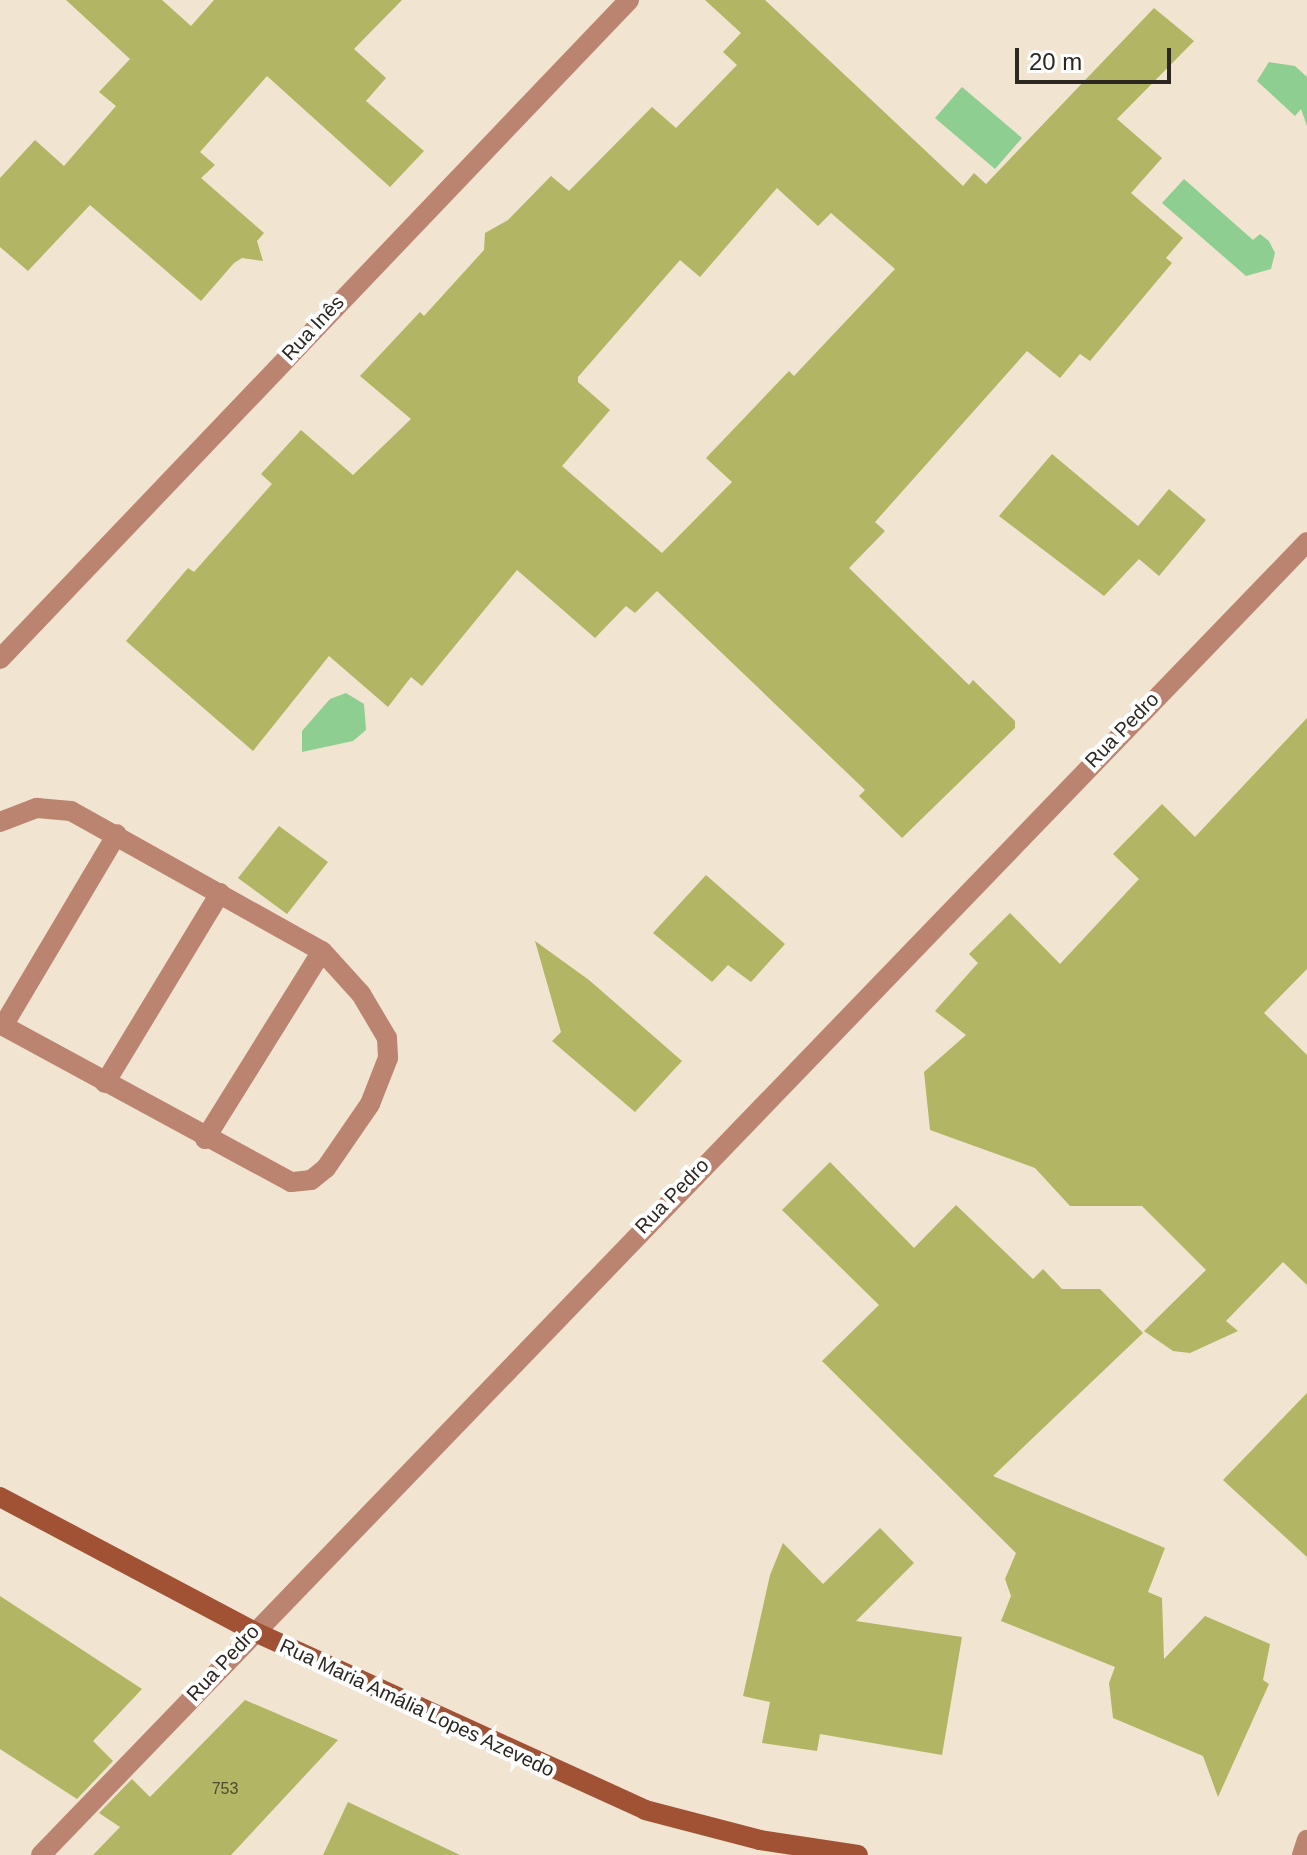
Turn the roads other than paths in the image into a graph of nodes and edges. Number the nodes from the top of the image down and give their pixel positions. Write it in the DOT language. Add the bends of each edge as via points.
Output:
graph roads {
  1 [pos="629,0"];
  2 [pos="1307,542"];
  3 [pos="0,659"];
  4 [pos="0,822"];
  5 [pos="117,834"];
  6 [pos="220,893"];
  7 [pos="322,951"];
  8 [pos="2,1025"];
  9 [pos="105,1083"];
  10 [pos="205,1139"];
  11 [pos="0,1497"];
  12 [pos="253,1631"];
  13 [pos="1307,1840"];
  14 [pos="41,1855"];
  15 [pos="858,1855"];
  16 [pos="1302,1855"];
  1 -- 3 [label="street, Rua Inês"];
  2 -- 12 [label="street, Rua Pedro"];
  4 -- 5 [label="street" via="37,808 71,811"];
  5 -- 6 [label="street"];
  5 -- 8 [label="street"];
  6 -- 7 [label="street"];
  6 -- 9 [label="street"];
  7 -- 10 [label="street"];
  7 -- 10 [label="street" via="361,994 387,1038 388,1058 370,1104 326,1168 311,1180 291,1182 270,1174"];
  8 -- 9 [label="street"];
  9 -- 10 [label="street"];
  11 -- 12 [label="main road, Rua Maria Amália Lopes Azevedo"];
  12 -- 14 [label="street, Rua Pedro"];
  12 -- 15 [label="main road, Rua Maria Amália Lopes Azevedo" via="645,1810 760,1840"];
  13 -- 16 [label="street"];
}
